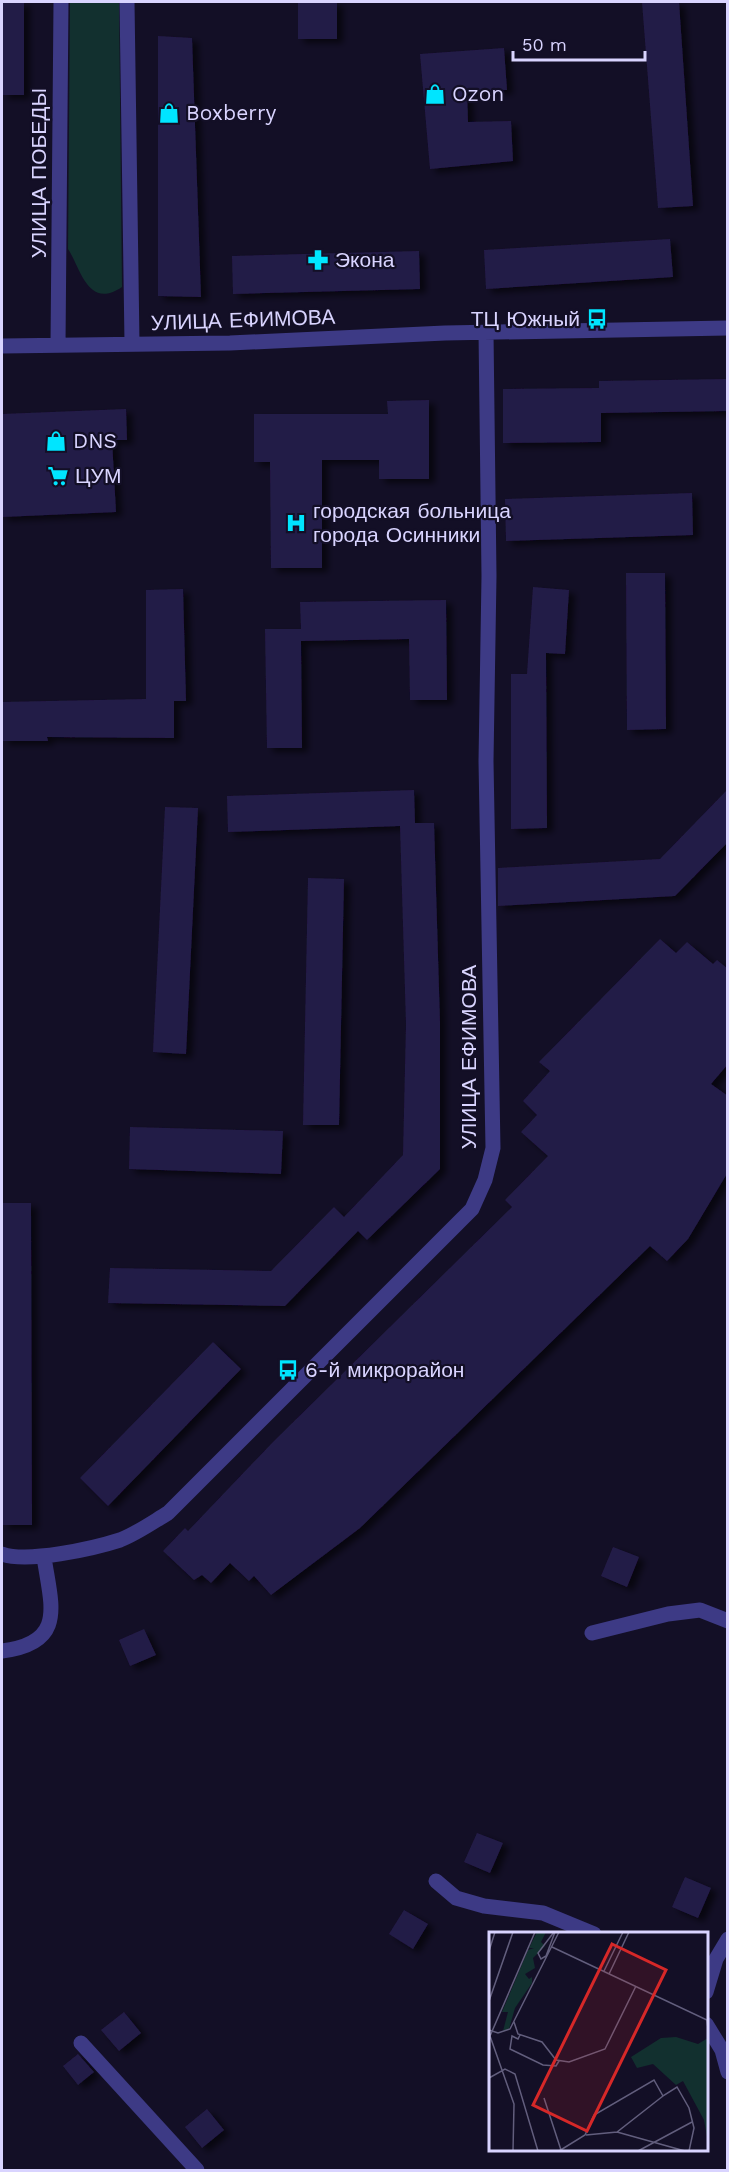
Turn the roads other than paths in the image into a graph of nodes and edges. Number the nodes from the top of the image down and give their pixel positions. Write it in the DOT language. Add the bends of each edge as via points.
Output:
graph roads {
  1 [pos="61,2"];
  2 [pos="127,2"];
  3 [pos="728,328"];
  4 [pos="486,332"];
  5 [pos="132,343"];
  6 [pos="58,345"];
  7 [pos="2,346"];
  8 [pos="2,1554"];
  9 [pos="44,1557"];
  10 [pos="728,1621"];
  11 [pos="592,1633"];
  12 [pos="2,1652"];
  13 [pos="436,1881"];
  14 [pos="589,1932"];
  15 [pos="728,1939"];
  16 [pos="708,1985"];
  17 [pos="708,2027"];
  18 [pos="81,2043"];
  19 [pos="728,2072"];
  20 [pos="197,2170"];
  1 -- 6 [label="street, УЛИЦА ПОБЕДЫ"];
  2 -- 5 [label="street"];
  3 -- 4 [label="street, УЛИЦА ЕФИМОВА"];
  4 -- 5 [label="street, УЛИЦА ЕФИМОВА" via="230,343"];
  4 -- 9 [label="street, УЛИЦА ЕФИМОВА" via="486,761 493,1148 485,1180 472,1209 168,1513 121,1540"];
  5 -- 6 [label="street, УЛИЦА ЕФИМОВА"];
  6 -- 7 [label="street, УЛИЦА ЕФИМОВА"];
  8 -- 9 [label="street, УЛИЦА ЕФИМОВА" via="13,1558"];
  9 -- 12 [label="street" via="53,1613 45,1633 19,1649"];
  10 -- 11 [label="street" via="700,1610"];
  13 -- 14 [label="street" via="456,1898 484,1906 543,1913"];
  15 -- 16 [label="street" via="716,1959"];
  17 -- 19 [label="street" via="722,2050"];
  18 -- 20 [label="street"];
}
